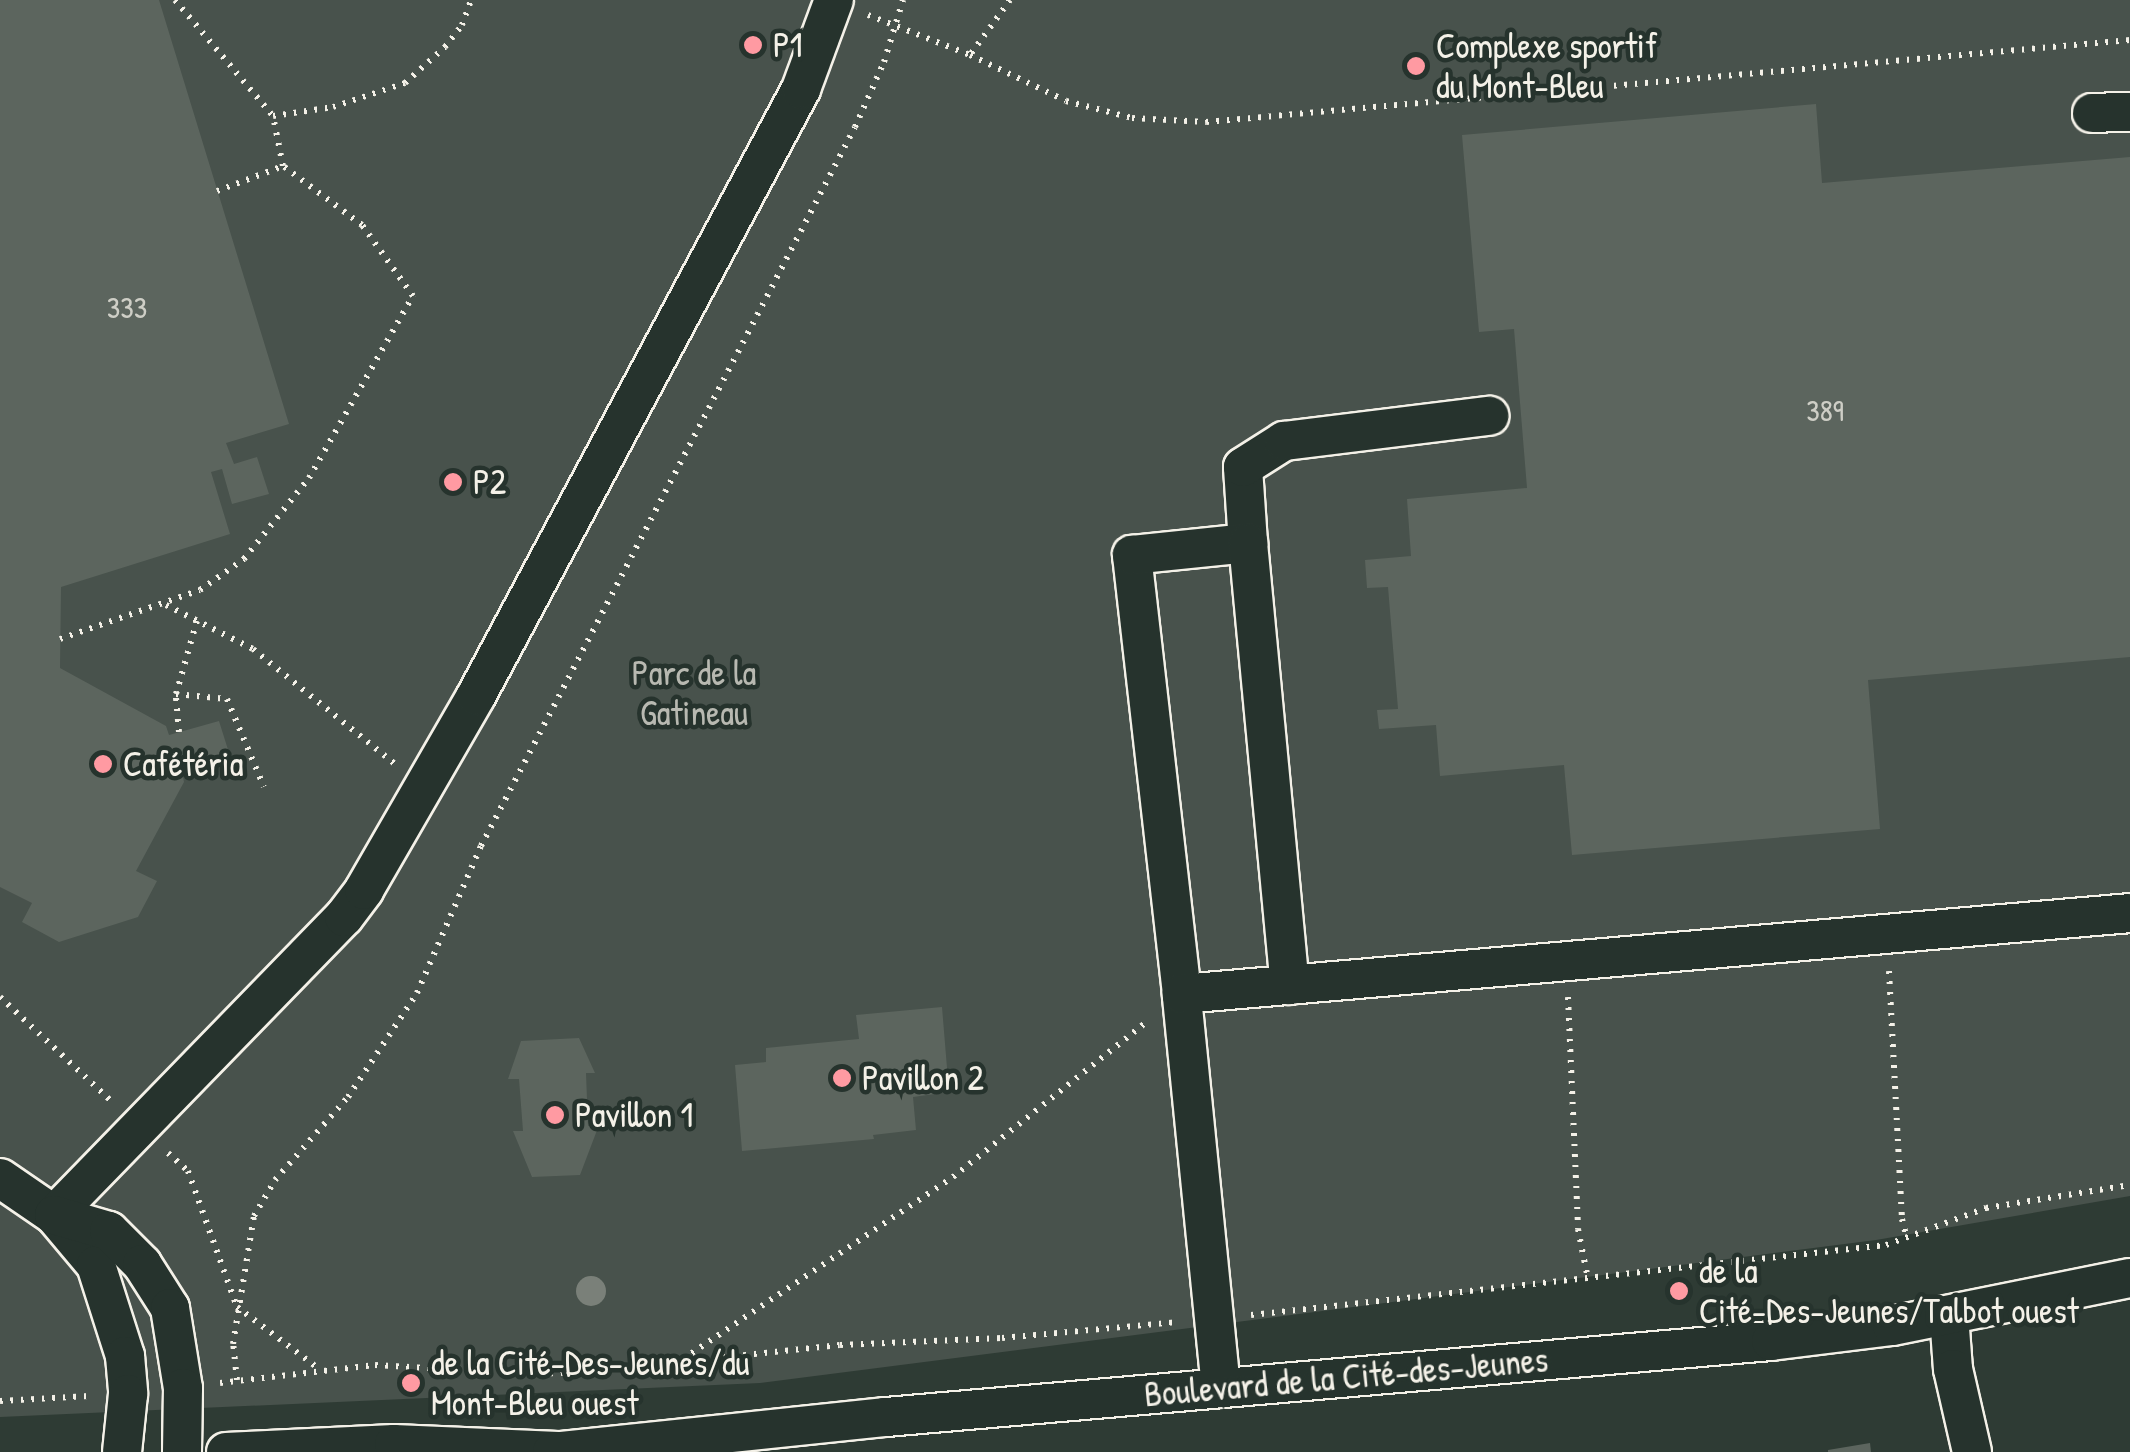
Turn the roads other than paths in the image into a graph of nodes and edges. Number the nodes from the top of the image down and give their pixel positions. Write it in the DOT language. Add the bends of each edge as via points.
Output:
graph roads {
  1 [pos="834,0"];
  2 [pos="2130,112"];
  3 [pos="2092,114"];
  4 [pos="1489,416"];
  5 [pos="1248,543"];
  6 [pos="2130,913"];
  7 [pos="1290,985"];
  8 [pos="1182,994"];
  9 [pos="0,1178"];
  10 [pos="54,1215"];
  11 [pos="2130,1278"];
  12 [pos="1949,1316"];
  13 [pos="1221,1388"];
  14 [pos="555,1451"];
  15 [pos="122,1452"];
  16 [pos="182,1452"];
  17 [pos="226,1452"];
  18 [pos="1972,1452"];
  1 -- 10 [label="street" via="801,89 426,782 344,917"];
  2 -- 3 [label="street"];
  4 -- 5 [label="street" via="1284,441 1242,468"];
  5 -- 7 [label="street"];
  5 -- 8 [label="street" via="1132,554"];
  6 -- 7 [label="street"];
  7 -- 8 [label="street"];
  8 -- 13 [label="street"];
  9 -- 10 [label="street"];
  10 -- 15 [label="street" via="96,1265 125,1356"];
  10 -- 16 [label="street" via="109,1231 142,1264 170,1308 183,1388"];
  11 -- 12 [label="street, Boulevard de la Cité-des-Jeunes"];
  12 -- 13 [label="street, Boulevard de la Cité-des-Jeunes" via="1771,1341"];
  12 -- 18 [label="street"];
  13 -- 14 [label="street, Boulevard de la Cité-des-Jeunes"];
  14 -- 17 [label="street, Boulevard de la Cité-des-Jeunes" via="394,1444"];
}
